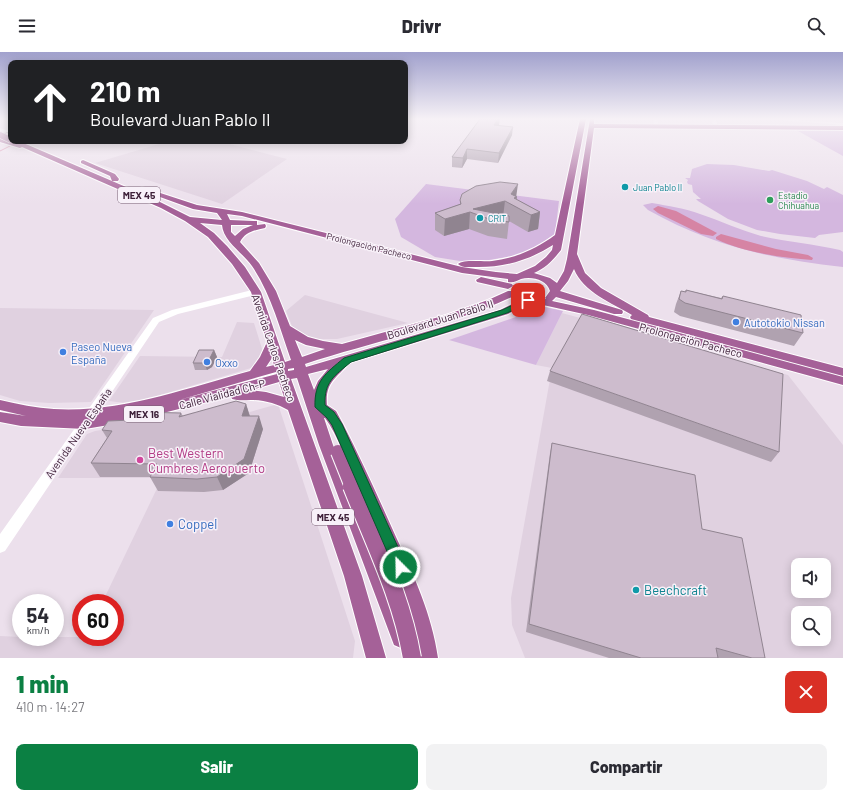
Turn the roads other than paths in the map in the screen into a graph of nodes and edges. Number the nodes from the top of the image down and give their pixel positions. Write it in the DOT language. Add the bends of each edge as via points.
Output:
graph roads {
  1 [pos="21,147"];
  2 [pos="29,147"];
  3 [pos="38,147"];
  4 [pos="44,147"];
  5 [pos="578,147"];
  6 [pos="588,147"];
  7 [pos="587,152"];
  8 [pos="576,156"];
  9 [pos="586,165"];
  10 [pos="116,179"];
  11 [pos="104,180"];
  12 [pos="124,189"];
  13 [pos="223,216"];
  14 [pos="186,218"];
  15 [pos="273,225"];
  16 [pos="563,225"];
  17 [pos="576,226"];
  18 [pos="560,235"];
  19 [pos="236,242"];
  20 [pos="573,255"];
  21 [pos="420,259"];
  22 [pos="520,276"];
  23 [pos="510,290"];
  24 [pos="256,292"];
  25 [pos="555,292"];
  26 [pos="533,301"];
  27 [pos="652,320"];
  28 [pos="285,328"];
  29 [pos="272,343"];
  30 [pos="344,354"];
  31 [pos="299,367"];
  32 [pos="283,372"];
  33 [pos="843,372"];
  34 [pos="254,374"];
  35 [pos="843,381"];
  36 [pos="182,404"];
  37 [pos="0,405"];
  38 [pos="294,406"];
  39 [pos="320,407"];
  40 [pos="93,411"];
  41 [pos="0,417"];
  42 [pos="84,424"];
  43 [pos="0,546"];
  44 [pos="376,658"];
  45 [pos="412,658"];
  46 [pos="428,658"];
  1 -- 12 [label="main road" via="98,181"];
  2 -- 11 [label="main road, Avenida Carlos Pacheco / MEX 45"];
  3 -- 10 [label="main road, MEX 45"];
  4 -- 10 [label="main road" via="113,175"];
  5 -- 8 [label="main road"];
  6 -- 7 [label="main road"];
  7 -- 8 [label="main road"];
  7 -- 9 [label="main road"];
  8 -- 9 [label="main road"];
  8 -- 16 [label="main road"];
  9 -- 17 [label="main road"];
  10 -- 11 [label="main road"];
  10 -- 13 [label="main road, MEX 45"];
  11 -- 12 [label="main road, Avenida Carlos Pacheco / MEX 45"];
  12 -- 14 [label="main road, Avenida Carlos Pacheco / MEX 45"];
  13 -- 14 [label="main road" via="199,221"];
  13 -- 15 [label="main road, Prolongación Pacheco"];
  13 -- 19 [label="main road, Avenida Carlos Pacheco / MEX 45" via="227,232"];
  13 -- 21 [label="main road, Prolongación Pacheco" via="264,219"];
  14 -- 24 [label="main road, Avenida Carlos Pacheco / MEX 45" via="220,244"];
  15 -- 19 [label="main road" via="245,232"];
  15 -- 23 [label="main road, Prolongación Pacheco"];
  16 -- 17 [label="main road"];
  16 -- 18 [label="main road"];
  17 -- 20 [label="main road"];
  18 -- 21 [label="main road" via="536,253 500,263 471,264"];
  18 -- 22 [label="main road" via="554,255 538,268"];
  19 -- 28 [label="main road, Avenida Carlos Pacheco / MEX 45" via="256,265"];
  20 -- 25 [label="main road" via="563,283"];
  20 -- 27 [label="main road" via="581,274 598,290"];
  21 -- 22 [label="main road, Prolongación Pacheco" via="475,272"];
  22 -- 23 [label="main road, Boulevard Juan Pablo II" via="511,281"];
  22 -- 25 [label="main road, Prolongación Pacheco" via="536,276 548,280 555,287"];
  23 -- 26 [label="main road, Prolongación Pacheco"];
  23 -- 30 [label="main road, Boulevard Juan Pablo II" via="491,304"];
  24 -- 29 [label="main road, Avenida Carlos Pacheco / MEX 45"];
  24 -- 40 [label="street, Avenida Nueva España" via="175,312 156,320"];
  25 -- 26 [label="main road, Boulevard Juan Pablo II" via="549,298"];
  25 -- 27 [label="main road, Prolongación Pacheco" via="627,315"];
  26 -- 30 [label="main road, Boulevard Juan Pablo II" via="504,312"];
  26 -- 35 [label="main road, Prolongación Pacheco" via="590,312"];
  27 -- 33 [label="main road, Prolongación Pacheco"];
  28 -- 30 [label="main road" via="298,338"];
  28 -- 31 [label="main road, Avenida Carlos Pacheco / MEX 45"];
  29 -- 32 [label="main road, Avenida Carlos Pacheco / MEX 45"];
  29 -- 34 [label="main road" via="266,358"];
  30 -- 31 [label="main road, Boulevard Juan Pablo II"];
  30 -- 39 [label="main road" via="324,380"];
  31 -- 32 [label="main road, Calle Vialidad Ch-P / MEX 16"];
  31 -- 45 [label="main road, Avenida Carlos Pacheco / MEX 45" via="326,445 400,636"];
  32 -- 34 [label="main road, Calle Vialidad Ch-P / MEX 16"];
  32 -- 36 [label="main road, Calle Vialidad Ch-P / MEX 16"];
  32 -- 38 [label="main road, Avenida Carlos Pacheco / MEX 45"];
  34 -- 40 [label="main road, Calle Vialidad Ch-P / MEX 16" via="167,398"];
  36 -- 38 [label="main road" via="255,394 270,396"];
  36 -- 42 [label="main road, Calle Vialidad Ch-P / MEX 16"];
  37 -- 40 [label="main road, Calle Vialidad Ch-P / MEX 16" via="26,412"];
  38 -- 44 [label="main road, Avenida Carlos Pacheco / MEX 45" via="353,576"];
  39 -- 45 [label="main road, bridge" via="401,610"];
  39 -- 46 [label="main road" via="331,415 336,424 385,530 421,621"];
  40 -- 42 [label="street, Avenida Nueva España"];
  41 -- 42 [label="main road, Calle Vialidad Ch-P / MEX 16" via="21,421"];
  42 -- 43 [label="street, Avenida Nueva España"];
}
